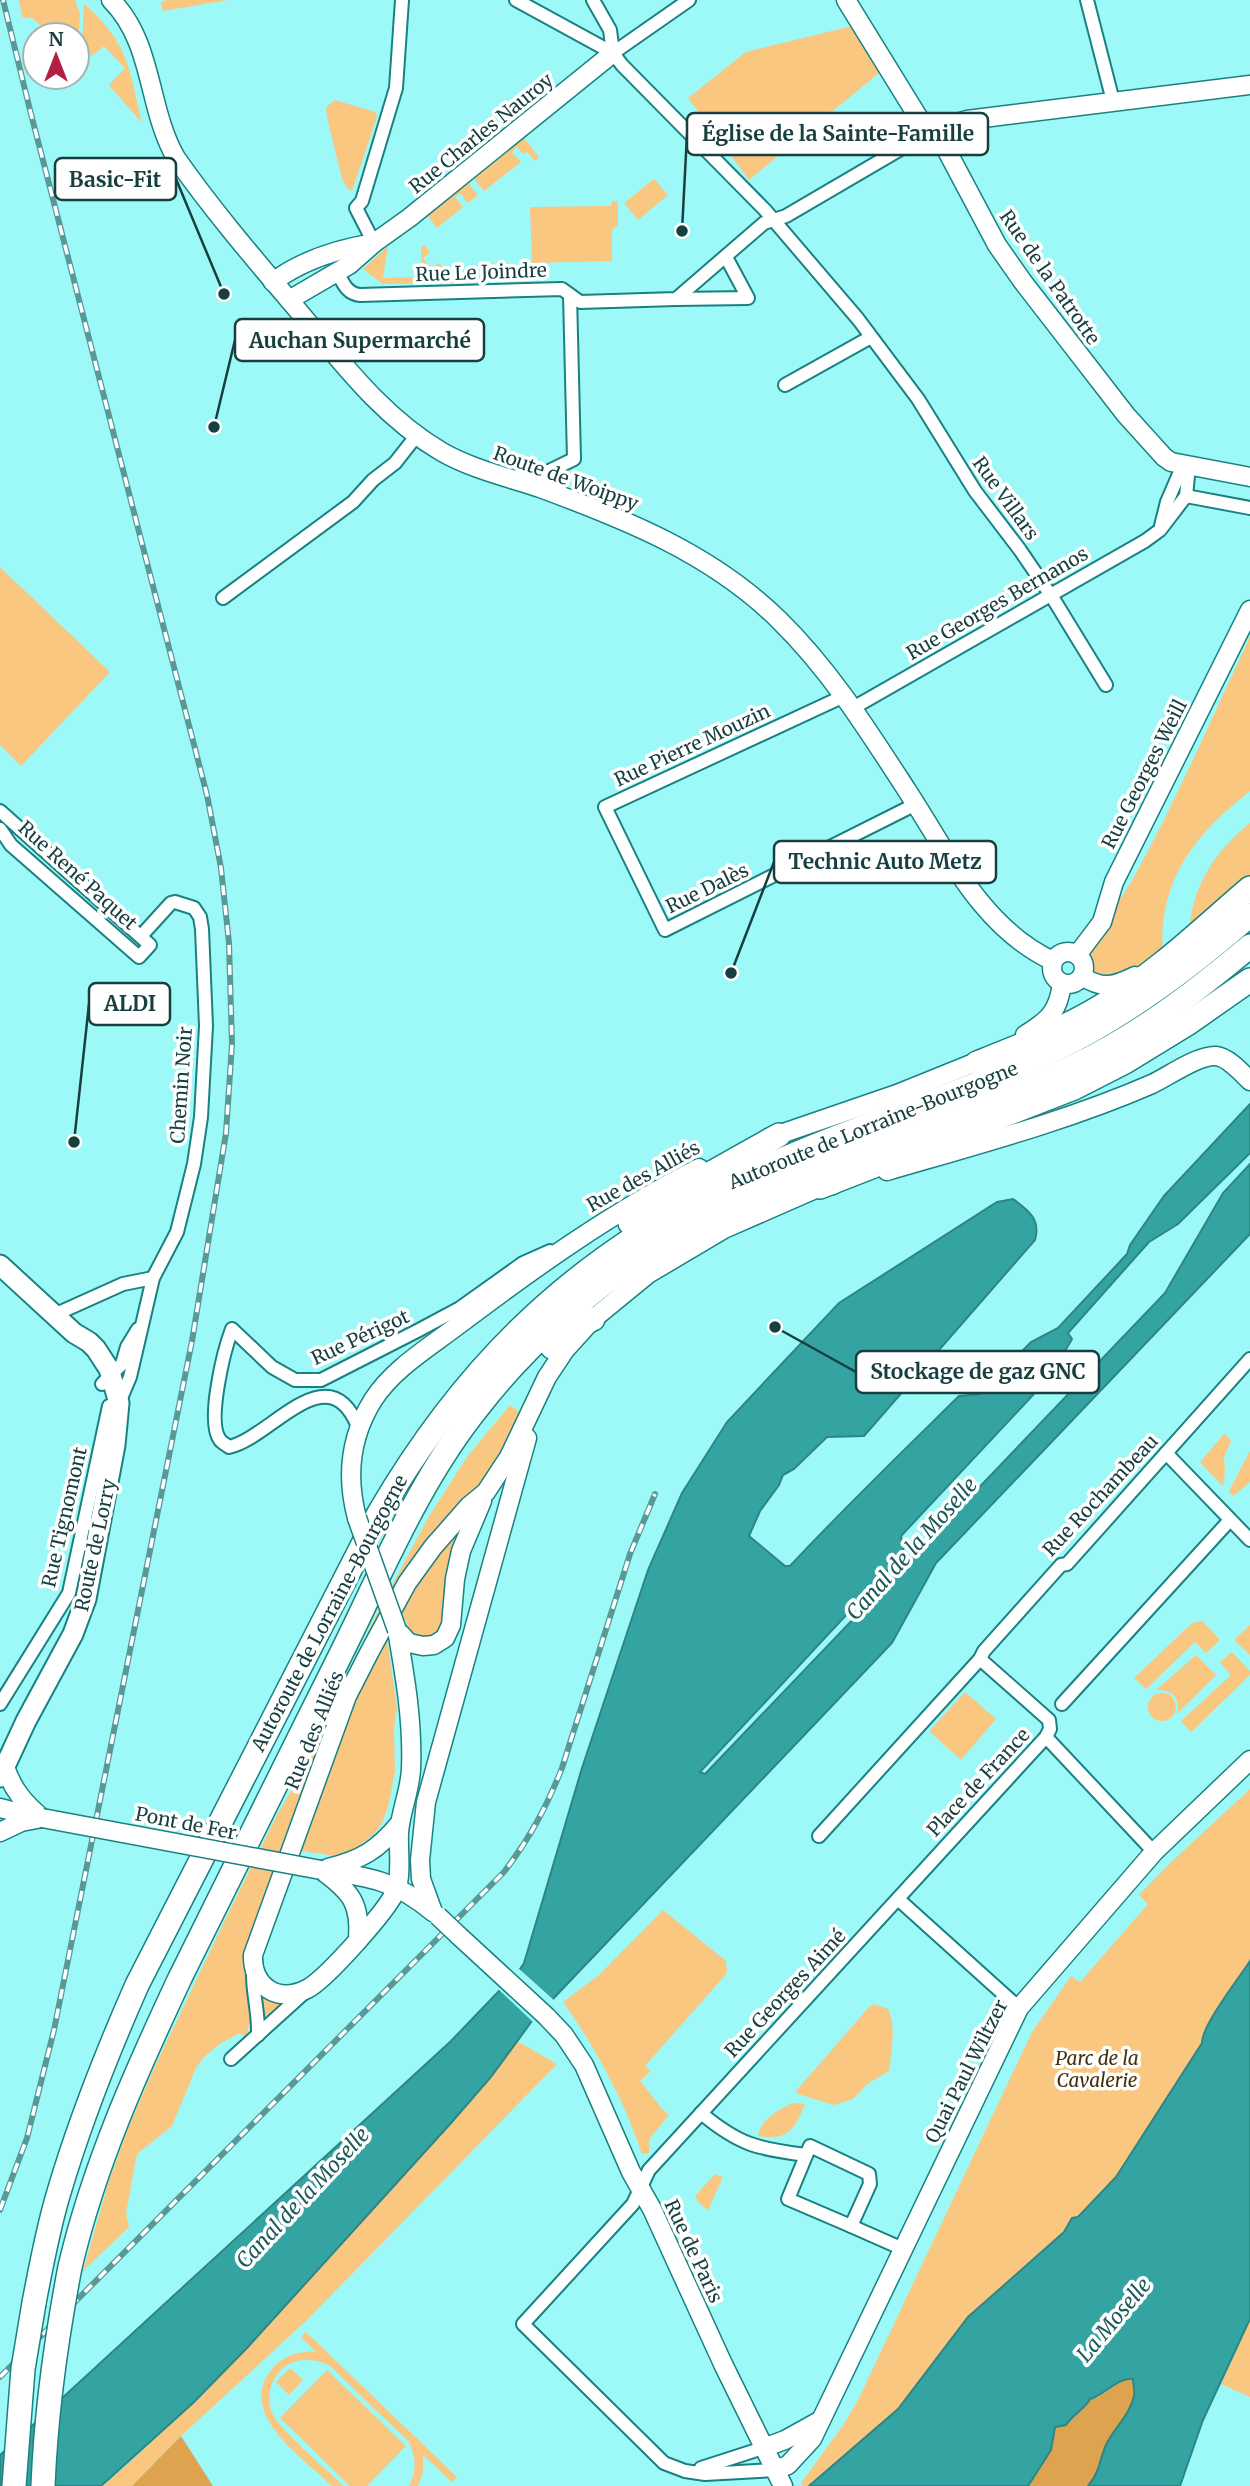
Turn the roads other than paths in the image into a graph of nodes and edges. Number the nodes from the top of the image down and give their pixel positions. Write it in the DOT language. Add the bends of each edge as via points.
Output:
graph roads {
  1 [pos="111,0"];
  2 [pos="402,0"];
  3 [pos="516,0"];
  4 [pos="593,0"];
  5 [pos="690,0"];
  6 [pos="846,0"];
  7 [pos="1087,0"];
  8 [pos="613,53"];
  9 [pos="1248,84"];
  10 [pos="1113,101"];
  11 [pos="933,130"];
  12 [pos="773,220"];
  13 [pos="374,243"];
  14 [pos="327,255"];
  15 [pos="726,257"];
  16 [pos="337,272"];
  17 [pos="273,282"];
  18 [pos="570,295"];
  19 [pos="676,299"];
  20 [pos="289,300"];
  21 [pos="871,337"];
  22 [pos="785,385"];
  23 [pos="417,435"];
  24 [pos="1186,465"];
  25 [pos="1250,477"];
  26 [pos="536,487"];
  27 [pos="1186,496"];
  28 [pos="1250,508"];
  29 [pos="1160,530"];
  30 [pos="1051,595"];
  31 [pos="223,598"];
  32 [pos="1250,610"];
  33 [pos="1106,685"];
  34 [pos="848,702"];
  35 [pos="915,804"];
  36 [pos="0,811"];
  37 [pos="0,830"];
  38 [pos="1250,888"];
  39 [pos="175,902"];
  40 [pos="1250,915"];
  41 [pos="665,930"];
  42 [pos="141,936"];
  43 [pos="1250,946"];
  44 [pos="1077,955"];
  45 [pos="1053,961"];
  46 [pos="1157,966"];
  47 [pos="1250,970"];
  48 [pos="1082,976"];
  49 [pos="1250,980"];
  50 [pos="1062,984"];
  51 [pos="1187,1024"];
  52 [pos="977,1063"];
  53 [pos="1250,1081"];
  54 [pos="779,1135"];
  55 [pos="820,1187"];
  56 [pos="573,1241"];
  57 [pos="0,1265"];
  58 [pos="153,1278"];
  59 [pos="54,1315"];
  60 [pos="593,1318"];
  61 [pos="143,1323"];
  62 [pos="1250,1359"];
  63 [pos="472,1378"];
  64 [pos="106,1379"];
  65 [pos="115,1410"];
  66 [pos="532,1413"];
  67 [pos="359,1429"];
  68 [pos="1166,1453"];
  69 [pos="486,1492"];
  70 [pos="1230,1520"];
  71 [pos="1250,1540"];
  72 [pos="387,1559"];
  73 [pos="397,1630"];
  74 [pos="980,1660"];
  75 [pos="0,1704"];
  76 [pos="1062,1704"];
  77 [pos="1046,1737"];
  78 [pos="1250,1760"];
  79 [pos="3,1772"];
  80 [pos="0,1808"];
  81 [pos="42,1818"];
  82 [pos="400,1823"];
  83 [pos="0,1832"];
  84 [pos="819,1836"];
  85 [pos="1154,1852"];
  86 [pos="321,1870"];
  87 [pos="398,1887"];
  88 [pos="898,1899"];
  89 [pos="1112,1901"];
  90 [pos="436,1914"];
  91 [pos="358,1940"];
  92 [pos="253,1967"];
  93 [pos="308,1989"];
  94 [pos="1019,2008"];
  95 [pos="258,2035"];
  96 [pos="232,2059"];
  97 [pos="701,2113"];
  98 [pos="806,2155"];
  99 [pos="641,2189"];
  100 [pos="851,2226"];
  101 [pos="903,2249"];
  102 [pos="821,2420"];
  103 [pos="764,2448"];
  104 [pos="685,2472"];
  105 [pos="779,2478"];
  106 [pos="15,2486"];
  107 [pos="44,2486"];
  1 -- 17 [label="main road, Route de Woippy" via="140,45 163,136"];
  2 -- 13 [label="street" via="396,88 356,208"];
  3 -- 8 [label="street"];
  4 -- 8 [label="street" via="610,30"];
  5 -- 8 [label="street"];
  6 -- 11 [label="main road, Rue de la Patrotte" via="920,120"];
  7 -- 10 [label="street"];
  8 -- 12 [label="street, Rue Villars"];
  8 -- 13 [label="main road, Rue Charles Nauroy"];
  9 -- 10 [label="main road"];
  10 -- 11 [label="main road" via="967,120"];
  11 -- 12 [label="street"];
  11 -- 24 [label="main road, Rue de la Patrotte" via="997,244 1047,314 1164,457"];
  12 -- 15 [label="street"];
  12 -- 21 [label="street, Rue Villars"];
  13 -- 14 [label="main road, Rue Charles Nauroy"];
  13 -- 16 [label="main road, Rue Charles Nauroy"];
  14 -- 16 [label="main road"];
  14 -- 17 [label="main road, Rue Charles Nauroy" via="289,269"];
  15 -- 19 [label="street"];
  15 -- 19 [label="street, Rue Le Joindre" via="748,298"];
  16 -- 18 [label="street, Rue Le Joindre" via="348,291 360,295 562,289"];
  16 -- 20 [label="main road, Rue Charles Nauroy"];
  17 -- 20 [label="main road, Route de Woippy"];
  18 -- 19 [label="street, Rue Le Joindre" via="580,302"];
  18 -- 26 [label="street" via="574,458 541,475"];
  20 -- 23 [label="main road, Route de Woippy" via="369,394"];
  21 -- 22 [label="street"];
  21 -- 30 [label="street, Rue Villars"];
  23 -- 26 [label="main road, Route de Woippy" via="476,467"];
  23 -- 31 [label="street" via="353,502"];
  24 -- 25 [label="main road, Rue de la Patrotte"];
  24 -- 27 [label="street"];
  24 -- 29 [label="street" via="1167,502"];
  26 -- 34 [label="main road, Route de Woippy" via="660,536 733,582 779,620"];
  27 -- 28 [label="street"];
  27 -- 29 [label="street, Rue Georges Bernanos"];
  29 -- 30 [label="street, Rue Georges Bernanos"];
  30 -- 33 [label="street, Rue Villars"];
  30 -- 34 [label="street, Rue Georges Bernanos"];
  32 -- 44 [label="main road, Rue Georges Weill" via="1114,882 1102,922"];
  34 -- 35 [label="main road, Route de Woippy"];
  34 -- 41 [label="street, Rue Pierre Mouzin" via="605,807"];
  35 -- 41 [label="street, Rue Dalès"];
  35 -- 45 [label="main road, Route de Woippy" via="990,915 1028,949"];
  36 -- 42 [label="street, Rue René Paquet"];
  37 -- 42 [label="street, Rue René Paquet" via="11,845 139,957 150,945"];
  38 -- 46 [label="highway"];
  39 -- 42 [label="street, Rue René Paquet"];
  39 -- 58 [label="street, Chemin Noir" via="194,908 200,917 205,1071 194,1164 177,1232"];
  40 -- 63 [label="highway, Autoroute de Lorraine-Bourgogne" via="1133,1005 1061,1047 817,1144 710,1193 641,1232 537,1310"];
  43 -- 72 [label="highway, Autoroute de Lorraine-Bourgogne" via="1170,1009 1076,1065 769,1188 689,1227 614,1275 540,1339 476,1409 431,1476"];
  44 -- 45 [label="main road" via="1066,952"];
  44 -- 48 [label="main road" via="1083,962"];
  45 -- 50 [label="main road" via="1053,975"];
  46 -- 48 [label="main road" via="1117,985 1099,985"];
  46 -- 52 [label="highway" via="1103,1005"];
  47 -- 51 [label="highway"];
  48 -- 50 [label="main road" via="1076,983"];
  49 -- 51 [label="highway"];
  50 -- 52 [label="main road, Rue des Alliés" via="1054,1013 1044,1023"];
  51 -- 55 [label="highway" via="1074,1088"];
  52 -- 54 [label="main road, Rue des Alliés"];
  53 -- 55 [label="main road, Rue des Alliés" via="1214,1056 1076,1113"];
  54 -- 56 [label="main road, Rue des Alliés" via="648,1194"];
  54 -- 63 [label="highway" via="663,1200 563,1273 503,1330"];
  55 -- 60 [label="main road, Rue des Alliés" via="724,1229 648,1275"];
  56 -- 67 [label="main road, Rue des Alliés" via="394,1375 374,1399"];
  56 -- 67 [label="street, Rue Périgot" via="523,1263 460,1308 321,1380 295,1380 272,1367 232,1329 215,1416 220,1442 229,1447 246,1442 301,1402 317,1398 346,1405"];
  57 -- 59 [label="main road, Route de Lorry"];
  58 -- 59 [label="street" via="123,1284"];
  58 -- 61 [label="street, Chemin Noir"];
  59 -- 64 [label="main road, Route de Lorry" via="96,1349"];
  60 -- 66 [label="main road, Rue des Alliés" via="547,1377"];
  60 -- 72 [label="highway" via="568,1331 500,1402 407,1539"];
  61 -- 64 [label="street, Chemin Noir" via="122,1364"];
  61 -- 65 [label="street, Chemin Noir" via="128,1384"];
  62 -- 68 [label="street, Rue Rochambeau"];
  63 -- 106 [label="highway, Autoroute de Lorraine-Bourgogne, bridge" via="409,1461 379,1513 137,1985 102,2066 58,2195 34,2303 23,2369"];
  64 -- 65 [label="main road, Route de Lorry"];
  65 -- 75 [label="street, Rue Tignomont" via="69,1593"];
  65 -- 79 [label="main road, Route de Lorry" via="115,1445 84,1607"];
  66 -- 69 [label="main road, Rue des Alliés"];
  66 -- 90 [label="main road, Rue des Alliés" via="426,1802 421,1879"];
  67 -- 73 [label="main road, Rue des Alliés, bridge" via="351,1480 357,1518"];
  68 -- 70 [label="street"];
  68 -- 74 [label="street, Rue Rochambeau"];
  69 -- 73 [label="main road" via="461,1551 451,1625 444,1637 423,1646 409,1643"];
  69 -- 92 [label="main road, Rue des Alliés" via="442,1536 407,1583 353,1684 256,1941"];
  70 -- 71 [label="street"];
  70 -- 76 [label="street"];
  72 -- 107 [label="highway, Autoroute de Lorraine-Bourgogne, bridge" via="134,2077 89,2196 70,2267 53,2362"];
  73 -- 82 [label="main road, Rue des Alliés" via="411,1751 409,1789"];
  74 -- 77 [label="street" via="1049,1720"];
  74 -- 84 [label="street, Rue Rochambeau"];
  77 -- 85 [label="street, Place de France"];
  77 -- 88 [label="street, Place de France"];
  78 -- 85 [label="main road"];
  79 -- 81 [label="main road" via="24,1804"];
  80 -- 81 [label="main road, Pont de Fer"];
  81 -- 83 [label="main road"];
  81 -- 86 [label="main road, Pont de Fer, bridge"];
  82 -- 86 [label="main road" via="375,1851"];
  82 -- 87 [label="main road"];
  85 -- 89 [label="street"];
  86 -- 87 [label="main road" via="362,1875"];
  86 -- 91 [label="main road" via="354,1900"];
  87 -- 90 [label="main road"];
  87 -- 91 [label="main road" via="380,1917"];
  88 -- 94 [label="street"];
  88 -- 97 [label="street, Rue Georges Aimé"];
  89 -- 94 [label="main road, Quai Paul Wiltzer"];
  90 -- 99 [label="main road, Rue de Paris, bridge" via="564,2035 584,2064"];
  91 -- 93 [label="main road"];
  92 -- 93 [label="main road" via="262,1986 274,1992"];
  92 -- 95 [label="street"];
  93 -- 95 [label="street"];
  94 -- 101 [label="main road, Quai Paul Wiltzer"];
  95 -- 96 [label="street"];
  97 -- 98 [label="street" via="733,2138 752,2146"];
  97 -- 99 [label="street, Rue Georges Aimé" via="649,2170"];
  98 -- 100 [label="street" via="788,2199"];
  98 -- 100 [label="street" via="810,2146 869,2174 870,2183"];
  99 -- 103 [label="main road, Rue de Paris"];
  99 -- 104 [label="street, Rue Georges Aimé" via="628,2211 523,2324 664,2463"];
  100 -- 101 [label="street"];
  101 -- 102 [label="main road, Quai Paul Wiltzer"];
  102 -- 103 [label="main road"];
  102 -- 105 [label="main road, Quai Paul Wiltzer" via="812,2439"];
  103 -- 104 [label="street"];
  103 -- 105 [label="main road, Rue de Paris"];
  104 -- 105 [label="street"];
}
